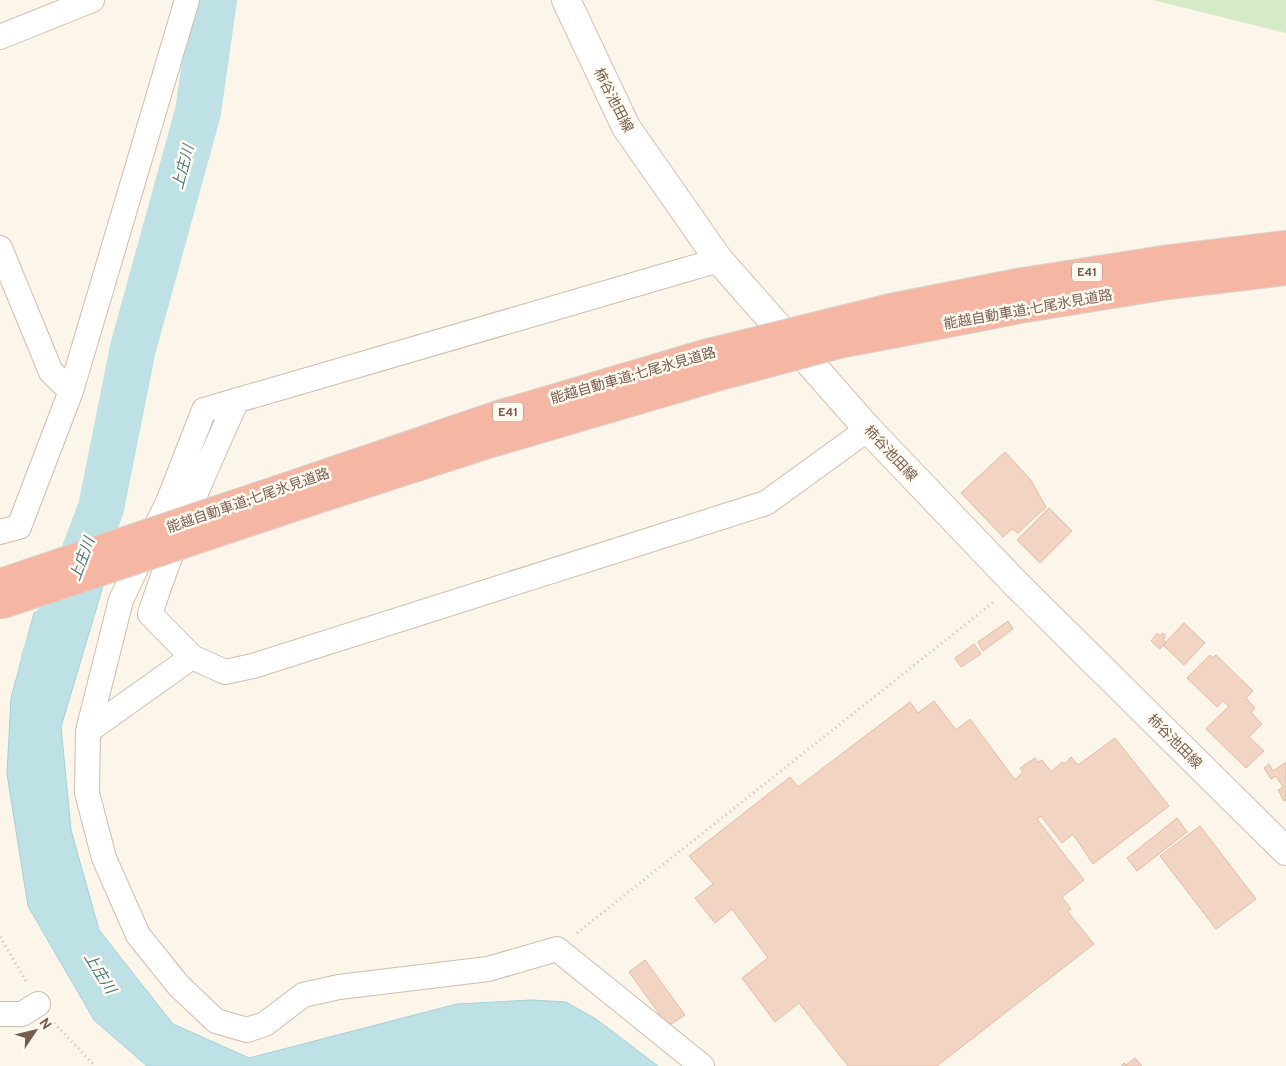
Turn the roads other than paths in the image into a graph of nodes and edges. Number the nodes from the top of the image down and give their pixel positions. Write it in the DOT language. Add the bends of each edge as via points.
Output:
graph roads {
  1 [pos="92,0"];
  2 [pos="187,0"];
  3 [pos="566,0"];
  4 [pos="0,37"];
  5 [pos="1286,245"];
  6 [pos="0,248"];
  7 [pos="719,260"];
  8 [pos="1286,271"];
  9 [pos="894,320"];
  10 [pos="71,391"];
  11 [pos="237,400"];
  12 [pos="868,429"];
  13 [pos="314,489"];
  14 [pos="0,532"];
  15 [pos="0,583"];
  16 [pos="0,605"];
  17 [pos="192,658"];
  18 [pos="88,731"];
  19 [pos="1286,851"];
  20 [pos="38,1004"];
  21 [pos="0,1014"];
  22 [pos="702,1066"];
  1 -- 4 [label="street"];
  2 -- 10 [label="street"];
  3 -- 7 [label="main road, 柿谷池田線" via="626,127"];
  5 -- 9 [label="highway, 能越自動車道;七尾氷見道路 / E41" via="1017,283"];
  6 -- 10 [label="street" via="51,372"];
  7 -- 11 [label="street"];
  7 -- 12 [label="main road, 柿谷池田線"];
  8 -- 9 [label="highway, 能越自動車道;七尾氷見道路 / E41" via="1168,285 1040,306"];
  9 -- 13 [label="highway, 能越自動車道;七尾氷見道路 / E41, bridge" via="839,344 712,365 488,444"];
  10 -- 14 [label="street" via="19,527"];
  11 -- 17 [label="street" via="193,497 150,614"];
  11 -- 18 [label="street" via="204,410 168,502 121,600"];
  12 -- 17 [label="street" via="766,503 253,666 225,672"];
  12 -- 19 [label="main road, 柿谷池田線" via="1016,584"];
  13 -- 15 [label="highway, 能越自動車道;七尾氷見道路 / E41, bridge"];
  13 -- 16 [label="highway, 能越自動車道;七尾氷見道路 / E41, bridge"];
  17 -- 18 [label="street"];
  18 -- 22 [label="street" via="87,793 107,867 138,935 179,986 216,1021 247,1030 264,1024 302,995 338,987 488,969 557,949"];
  20 -- 21 [label="street" via="22,1014"];
}
